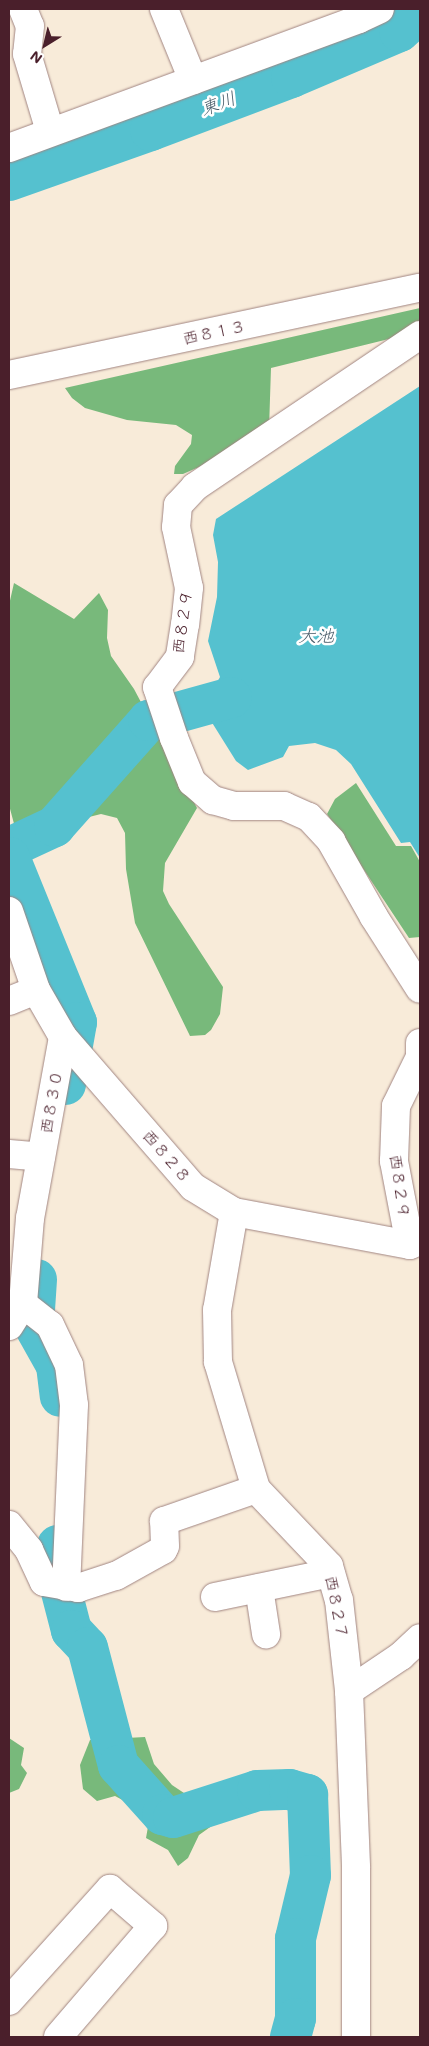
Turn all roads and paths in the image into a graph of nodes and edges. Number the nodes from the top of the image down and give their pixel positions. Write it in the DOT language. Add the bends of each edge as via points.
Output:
graph roads {
  1 [pos="24,9"];
  2 [pos="164,9"];
  3 [pos="380,9"];
  4 [pos="193,80"];
  5 [pos="50,131"];
  6 [pos="9,148"];
  7 [pos="420,288"];
  8 [pos="420,335"];
  9 [pos="9,375"];
  10 [pos="9,911"];
  11 [pos="420,989"];
  12 [pos="36,990"];
  13 [pos="9,1001"];
  14 [pos="420,1043"];
  15 [pos="69,1044"];
  16 [pos="9,1154"];
  17 [pos="42,1157"];
  18 [pos="234,1212"];
  19 [pos="415,1243"];
  20 [pos="16,1315"];
  21 [pos="256,1489"];
  22 [pos="9,1525"];
  23 [pos="331,1573"];
  24 [pos="66,1587"];
  25 [pos="259,1588"];
  26 [pos="215,1597"];
  27 [pos="266,1634"];
  28 [pos="420,1638"];
  29 [pos="349,1691"];
  30 [pos="9,2001"];
  31 [pos="58,2037"];
  32 [pos="356,2037"];
  1 -- 5 [label="street" via="30,26 27,54"];
  2 -- 4 [label="street"];
  3 -- 4 [label="street"];
  4 -- 5 [label="street"];
  5 -- 6 [label="street"];
  7 -- 9 [label="street, 西８１３"];
  8 -- 11 [label="street, 西８２９" via="195,487 178,505 176,526 189,588 180,657 157,687 192,782 213,800 234,806 284,806 309,817 332,841 374,917"];
  10 -- 12 [label="street"];
  12 -- 13 [label="street"];
  12 -- 15 [label="street"];
  14 -- 19 [label="street, 西８２９" via="420,1056 396,1106 394,1161"];
  15 -- 17 [label="street, 西８３０"];
  15 -- 18 [label="street, 西８２８" via="193,1187"];
  16 -- 17 [label="street"];
  17 -- 20 [label="street, 西８３０"];
  18 -- 19 [label="street, 西８２８"];
  18 -- 21 [label="street, 西８２７" via="217,1310 218,1362"];
  20 -- 24 [label="street" via="50,1325 68,1365 74,1405"];
  21 -- 23 [label="street, 西８２７" via="329,1566"];
  21 -- 24 [label="street" via="164,1521 163,1550 116,1576 78,1588"];
  22 -- 24 [label="street" via="29,1550 44,1582"];
  23 -- 25 [label="street"];
  23 -- 29 [label="street, 西８２７" via="339,1600"];
  25 -- 26 [label="street"];
  25 -- 27 [label="street"];
  28 -- 29 [label="street" via="401,1656"];
  29 -- 32 [label="street, 西８２７" via="356,1868"];
  30 -- 31 [label="street" via="110,1889 153,1926"];
}
